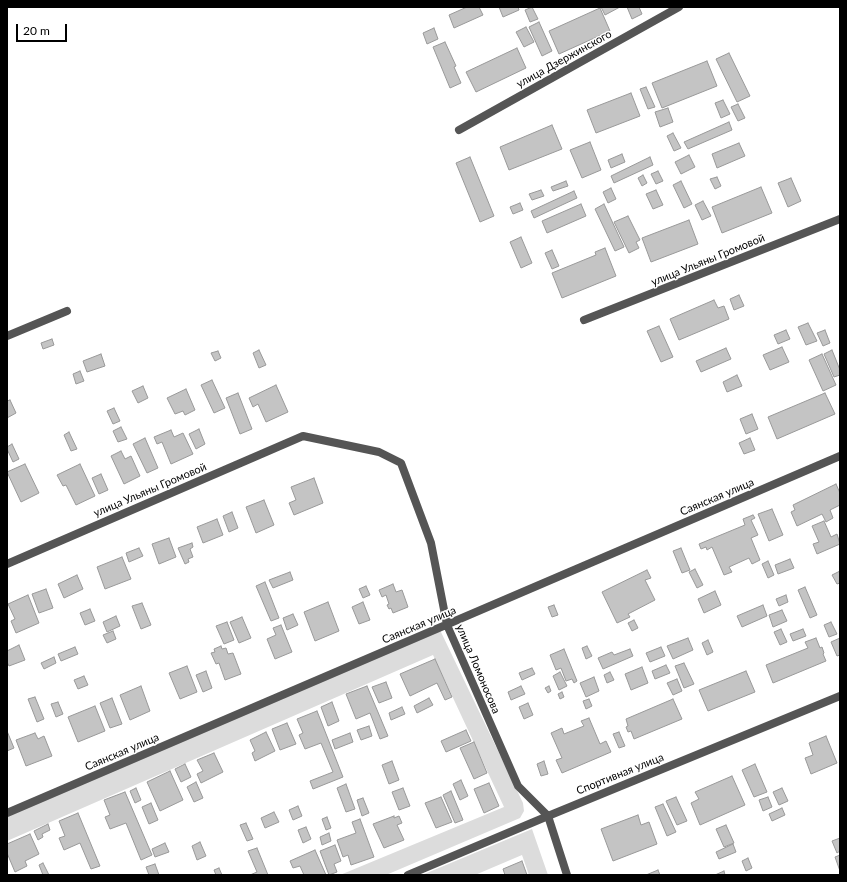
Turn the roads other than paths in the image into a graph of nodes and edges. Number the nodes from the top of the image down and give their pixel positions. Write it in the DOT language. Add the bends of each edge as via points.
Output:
graph roads {
  1 [pos="679,7"];
  2 [pos="459,130"];
  3 [pos="840,219"];
  4 [pos="67,311"];
  5 [pos="584,320"];
  6 [pos="7,336"];
  7 [pos="302,436"];
  8 [pos="840,456"];
  9 [pos="7,564"];
  10 [pos="447,625"];
  11 [pos="840,696"];
  12 [pos="7,814"];
  13 [pos="548,816"];
  14 [pos="408,875"];
  15 [pos="567,875"];
  1 -- 2 [label="street, улица Дзержинского"];
  3 -- 5 [label="street, улица Ульяны Громовой"];
  4 -- 6 [label="street"];
  7 -- 9 [label="street, улица Ульяны Громовой"];
  7 -- 10 [label="street, улица Ломоносова" via="380,452 401,462 431,543"];
  8 -- 10 [label="street, Саянская улица"];
  10 -- 12 [label="street, Саянская улица"];
  10 -- 13 [label="street, улица Ломоносова" via="518,786"];
  11 -- 13 [label="street, Спортивная улица"];
  13 -- 14 [label="street, Спортивная улица"];
  13 -- 15 [label="street, улица Ломоносова"];
}
